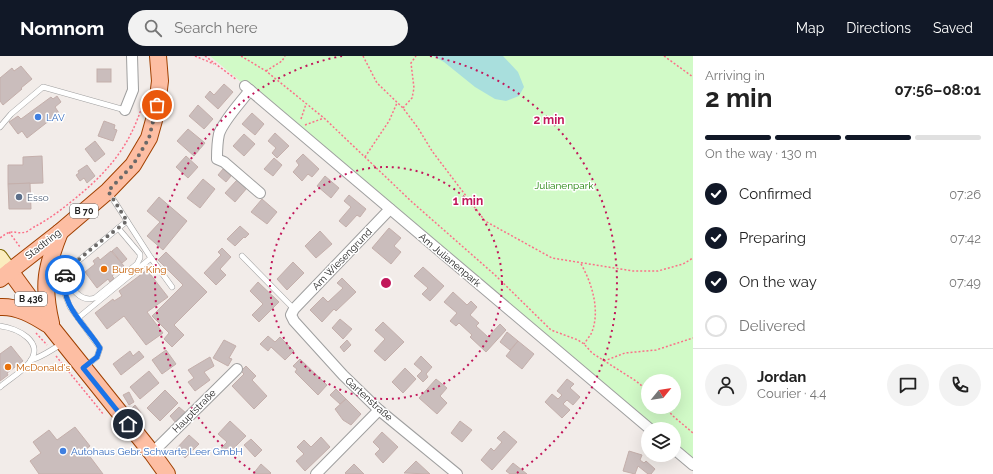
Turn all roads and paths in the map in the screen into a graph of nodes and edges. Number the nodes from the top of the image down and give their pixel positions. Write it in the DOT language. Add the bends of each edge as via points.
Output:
graph roads {
  1 [pos="132,56"];
  2 [pos="158,56"];
  3 [pos="195,56"];
  4 [pos="207,56"];
  5 [pos="241,56"];
  6 [pos="285,56"];
  7 [pos="363,56"];
  8 [pos="416,56"];
  9 [pos="664,56"];
  10 [pos="216,65"];
  11 [pos="266,71"];
  12 [pos="693,77"];
  13 [pos="247,88"];
  14 [pos="306,103"];
  15 [pos="397,103"];
  16 [pos="403,108"];
  17 [pos="125,110"];
  18 [pos="324,118"];
  19 [pos="138,119"];
  20 [pos="0,127"];
  21 [pos="296,130"];
  22 [pos="365,157"];
  23 [pos="108,191"];
  24 [pos="260,193"];
  25 [pos="390,209"];
  26 [pos="127,221"];
  27 [pos="118,228"];
  28 [pos="60,232"];
  29 [pos="0,238"];
  30 [pos="242,256"];
  31 [pos="0,258"];
  32 [pos="151,258"];
  33 [pos="693,258"];
  34 [pos="581,264"];
  35 [pos="66,272"];
  36 [pos="5,275"];
  37 [pos="172,287"];
  38 [pos="0,307"];
  39 [pos="292,312"];
  40 [pos="78,318"];
  41 [pos="0,326"];
  42 [pos="52,328"];
  43 [pos="35,332"];
  44 [pos="693,338"];
  45 [pos="584,344"];
  46 [pos="59,348"];
  47 [pos="31,360"];
  48 [pos="604,361"];
  49 [pos="83,368"];
  50 [pos="236,369"];
  51 [pos="641,385"];
  52 [pos="0,387"];
  53 [pos="379,410"];
  54 [pos="673,414"];
  55 [pos="104,416"];
  56 [pos="642,422"];
  57 [pos="693,433"];
  58 [pos="152,453"];
  59 [pos="681,455"];
  60 [pos="693,465"];
  61 [pos="167,474"];
  62 [pos="316,474"];
  63 [pos="457,474"];
  1 -- 17 [label="street" via="133,90"];
  2 -- 23 [label="main road, Stadtring / B 70" via="159,97 149,138 133,165"];
  3 -- 10 [label="path"];
  4 -- 10 [label="path"];
  5 -- 11 [label="path"];
  6 -- 11 [label="path" via="282,61"];
  7 -- 15 [label="path" via="377,82"];
  8 -- 16 [label="path" via="411,63 414,88 412,98"];
  9 -- 12 [label="path"];
  10 -- 13 [label="path"];
  11 -- 14 [label="path"];
  13 -- 21 [label="street, Am Julianenpark"];
  13 -- 24 [label="street" via="221,129 217,160 224,162"];
  14 -- 18 [label="path"];
  14 -- 21 [label="path"];
  15 -- 16 [label="path"];
  15 -- 22 [label="path" via="389,121"];
  16 -- 34 [label="path" via="432,151 485,220 552,258"];
  17 -- 20 [label="lane" via="43,87 11,114"];
  18 -- 21 [label="path"];
  18 -- 22 [label="path"];
  19 -- 29 [label="path" via="126,145 92,186 26,232 8,232"];
  21 -- 25 [label="street, Am Julianenpark"];
  22 -- 45 [label="path" via="495,275 551,330"];
  23 -- 26 [label="lane"];
  23 -- 28 [label="main road, Stadtring / B 70"];
  25 -- 39 [label="street, Am Wiesengrund"];
  25 -- 56 [label="street, Am Julianenpark"];
  26 -- 27 [label="lane"];
  26 -- 32 [label="lane"];
  27 -- 35 [label="lane"];
  27 -- 35 [label="lane" via="140,254 137,264 90,300 69,285"];
  28 -- 36 [label="main road, Stadtring / B 70"];
  28 -- 42 [label="main road, B 436" via="46,280"];
  30 -- 39 [label="lane"];
  31 -- 36 [label="main road"];
  32 -- 37 [label="lane"];
  32 -- 40 [label="lane"];
  33 -- 34 [label="path" via="683,264 658,271 633,271"];
  34 -- 45 [label="path" via="588,276 595,315 591,334"];
  35 -- 40 [label="lane" via="65,294"];
  36 -- 42 [label="main road, B 436"];
  38 -- 42 [label="main road" via="27,313"];
  39 -- 53 [label="street, Gartenstraße" via="294,321 342,375"];
  40 -- 49 [label="lane" via="100,348 97,357"];
  41 -- 47 [label="lane" via="22,332 28,338 34,349"];
  42 -- 46 [label="main road, B 436"];
  43 -- 46 [label="path"];
  44 -- 48 [label="path" via="656,350 625,354"];
  45 -- 48 [label="path"];
  46 -- 47 [label="lane"];
  46 -- 49 [label="main road, B 436"];
  46 -- 55 [label="path"];
  47 -- 52 [label="lane"];
  48 -- 51 [label="path"];
  49 -- 58 [label="main road, B 436"];
  50 -- 58 [label="street, Hauptstraße"];
  53 -- 62 [label="street"];
  53 -- 63 [label="street, Gartenstraße"];
  54 -- 57 [label="path"];
  58 -- 61 [label="main road, B 436"];
  59 -- 60 [label="street"];
}
